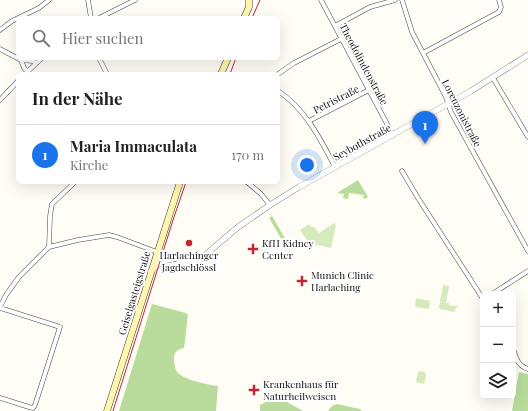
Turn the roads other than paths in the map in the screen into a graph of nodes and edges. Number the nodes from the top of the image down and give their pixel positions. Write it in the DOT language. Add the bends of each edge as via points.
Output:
graph roads {
  1 [pos="49,0"];
  2 [pos="88,0"];
  3 [pos="135,0"];
  4 [pos="249,0"];
  5 [pos="253,0"];
  6 [pos="321,0"];
  7 [pos="395,0"];
  8 [pos="402,0"];
  9 [pos="499,0"];
  10 [pos="249,7"];
  11 [pos="22,16"];
  12 [pos="91,16"];
  13 [pos="103,16"];
  14 [pos="245,16"];
  15 [pos="16,19"];
  16 [pos="335,26"];
  17 [pos="0,30"];
  18 [pos="341,39"];
  19 [pos="0,49"];
  20 [pos="423,53"];
  21 [pos="528,55"];
  22 [pos="16,57"];
  23 [pos="21,60"];
  24 [pos="40,60"];
  25 [pos="100,60"];
  26 [pos="227,60"];
  27 [pos="36,63"];
  28 [pos="26,72"];
  29 [pos="27,72"];
  30 [pos="106,72"];
  31 [pos="222,72"];
  32 [pos="280,73"];
  33 [pos="493,78"];
  34 [pos="16,82"];
  35 [pos="369,90"];
  36 [pos="280,92"];
  37 [pos="0,100"];
  38 [pos="448,104"];
  39 [pos="309,121"];
  40 [pos="393,135"];
  41 [pos="528,136"];
  42 [pos="335,167"];
  43 [pos="402,171"];
  44 [pos="73,184"];
  45 [pos="179,184"];
  46 [pos="249,184"];
  47 [pos="270,205"];
  48 [pos="49,248"];
  49 [pos="528,251"];
  50 [pos="157,252"];
  51 [pos="175,259"];
  52 [pos="151,271"];
  53 [pos="528,271"];
  54 [pos="497,291"];
  55 [pos="480,294"];
  56 [pos="0,307"];
  57 [pos="516,356"];
  58 [pos="528,369"];
  59 [pos="0,398"];
  60 [pos="107,411"];
  1 -- 11 [label="street"];
  2 -- 12 [label="street"];
  3 -- 13 [label="street"];
  4 -- 10 [label="main road"];
  5 -- 10 [label="main road"];
  6 -- 16 [label="street, Theodolindenstraße"];
  7 -- 16 [label="street" via="370,7"];
  8 -- 20 [label="street, Lorenzonistraße" via="412,32"];
  9 -- 20 [label="street" via="499,12"];
  10 -- 14 [label="main road"];
  15 -- 17 [label="street"];
  16 -- 18 [label="street, Theodolindenstraße"];
  18 -- 32 [label="street"];
  18 -- 35 [label="street, Theodolindenstraße"];
  19 -- 22 [label="street"];
  20 -- 38 [label="street, Lorenzonistraße"];
  21 -- 33 [label="street, Seybothstraße"];
  23 -- 27 [label="street"];
  23 -- 28 [label="street"];
  24 -- 27 [label="street"];
  25 -- 30 [label="street"];
  26 -- 31 [label="main road"];
  27 -- 29 [label="street"];
  33 -- 38 [label="street, Seybothstraße"];
  33 -- 41 [label="street"];
  34 -- 37 [label="street"];
  35 -- 39 [label="street, Petristraße"];
  35 -- 40 [label="street, Theodolindenstraße"];
  36 -- 39 [label="street"];
  38 -- 40 [label="street, Seybothstraße"];
  38 -- 49 [label="street, Lorenzonistraße"];
  39 -- 42 [label="street"];
  40 -- 42 [label="street, Seybothstraße"];
  42 -- 47 [label="street, Seybothstraße"];
  43 -- 55 [label="street"];
  44 -- 48 [label="street" via="52,204"];
  45 -- 50 [label="main road, Geiselgasteigstraße"];
  46 -- 47 [label="street"];
  47 -- 51 [label="street, Seybothstraße" via="196,263"];
  48 -- 50 [label="street" via="109,235"];
  48 -- 56 [label="street" via="19,277"];
  50 -- 51 [label="street"];
  50 -- 52 [label="main road, Geiselgasteigstraße"];
  51 -- 52 [label="street" via="162,260"];
  52 -- 60 [label="main road, Geiselgasteigstraße"];
  53 -- 54 [label="street"];
  56 -- 59 [label="street" via="60,328 33,408"];
  57 -- 58 [label="street" via="521,367"];
}
